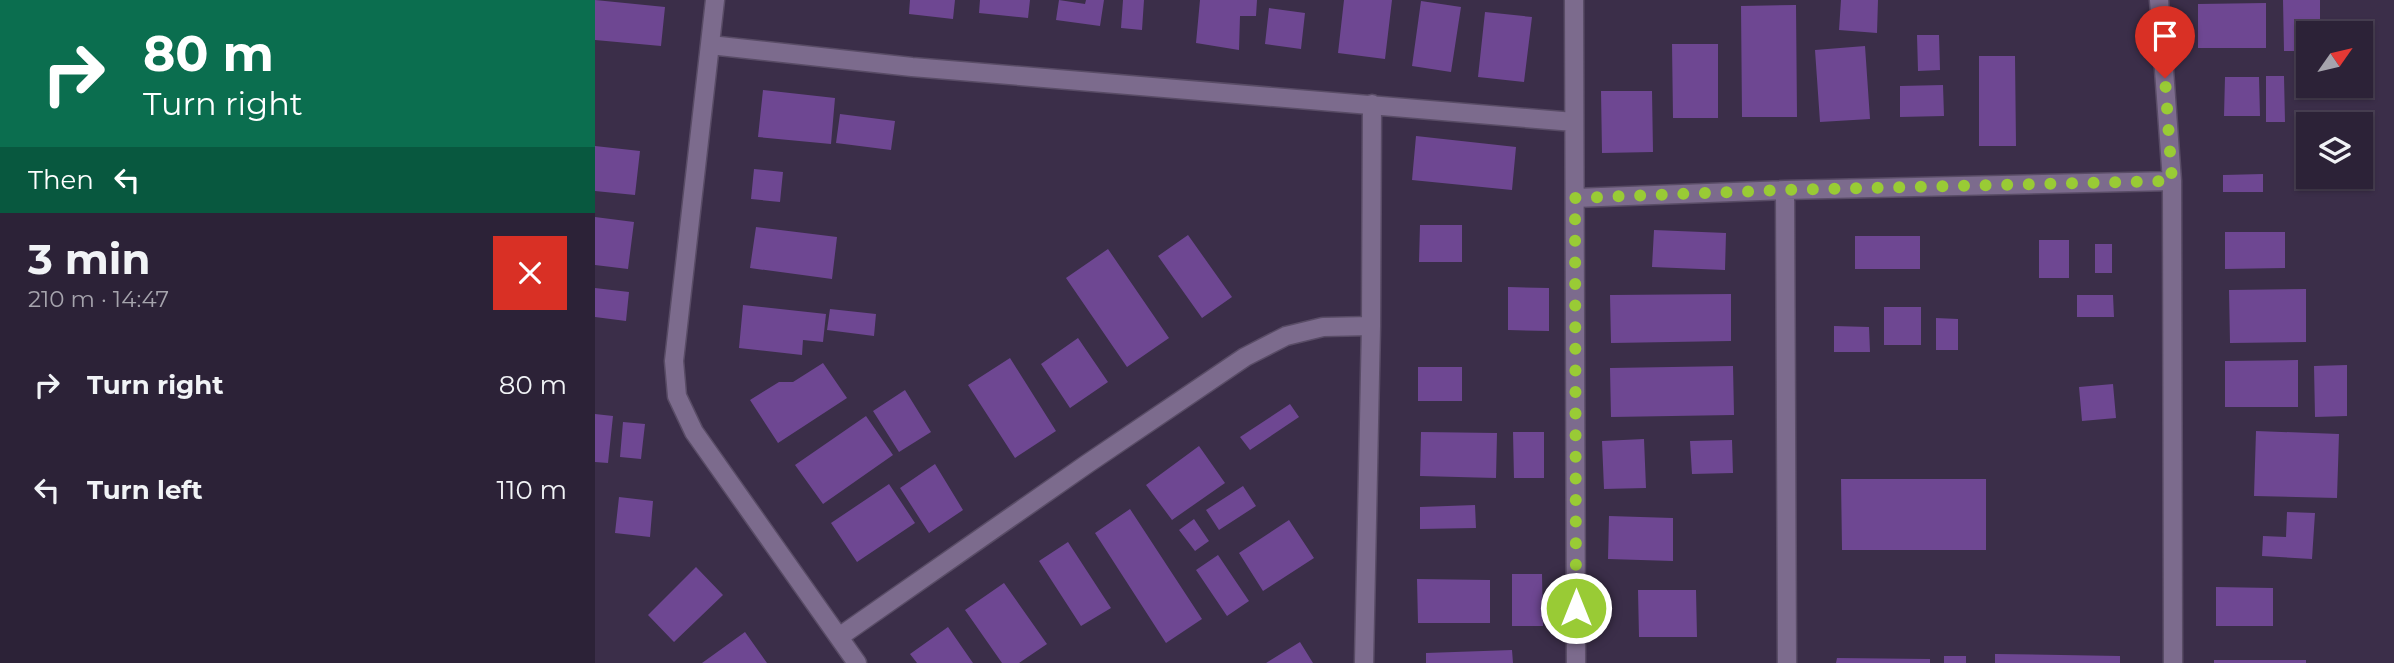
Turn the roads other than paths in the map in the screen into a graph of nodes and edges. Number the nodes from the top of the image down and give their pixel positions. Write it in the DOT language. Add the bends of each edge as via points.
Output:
graph roads {
  1 [pos="715,0"];
  2 [pos="1574,0"];
  3 [pos="2159,0"];
  4 [pos="710,45"];
  5 [pos="1373,104"];
  6 [pos="1574,122"];
  7 [pos="2172,181"];
  8 [pos="1785,190"];
  9 [pos="1575,198"];
  10 [pos="1371,326"];
  11 [pos="839,637"];
  12 [pos="857,663"];
  13 [pos="1364,663"];
  14 [pos="1576,663"];
  15 [pos="1787,663"];
  16 [pos="2173,663"];
  1 -- 4 [label="street"];
  2 -- 6 [label="street"];
  3 -- 7 [label="street"];
  4 -- 5 [label="street" via="912,67"];
  4 -- 11 [label="street" via="674,361 677,396 694,432"];
  5 -- 6 [label="street"];
  5 -- 10 [label="street"];
  6 -- 9 [label="street"];
  7 -- 8 [label="street"];
  7 -- 16 [label="street"];
  8 -- 9 [label="street"];
  8 -- 15 [label="street"];
  9 -- 14 [label="street"];
  10 -- 11 [label="street" via="1323,327 1286,336 1245,357"];
  10 -- 13 [label="street"];
  11 -- 12 [label="street"];
}
